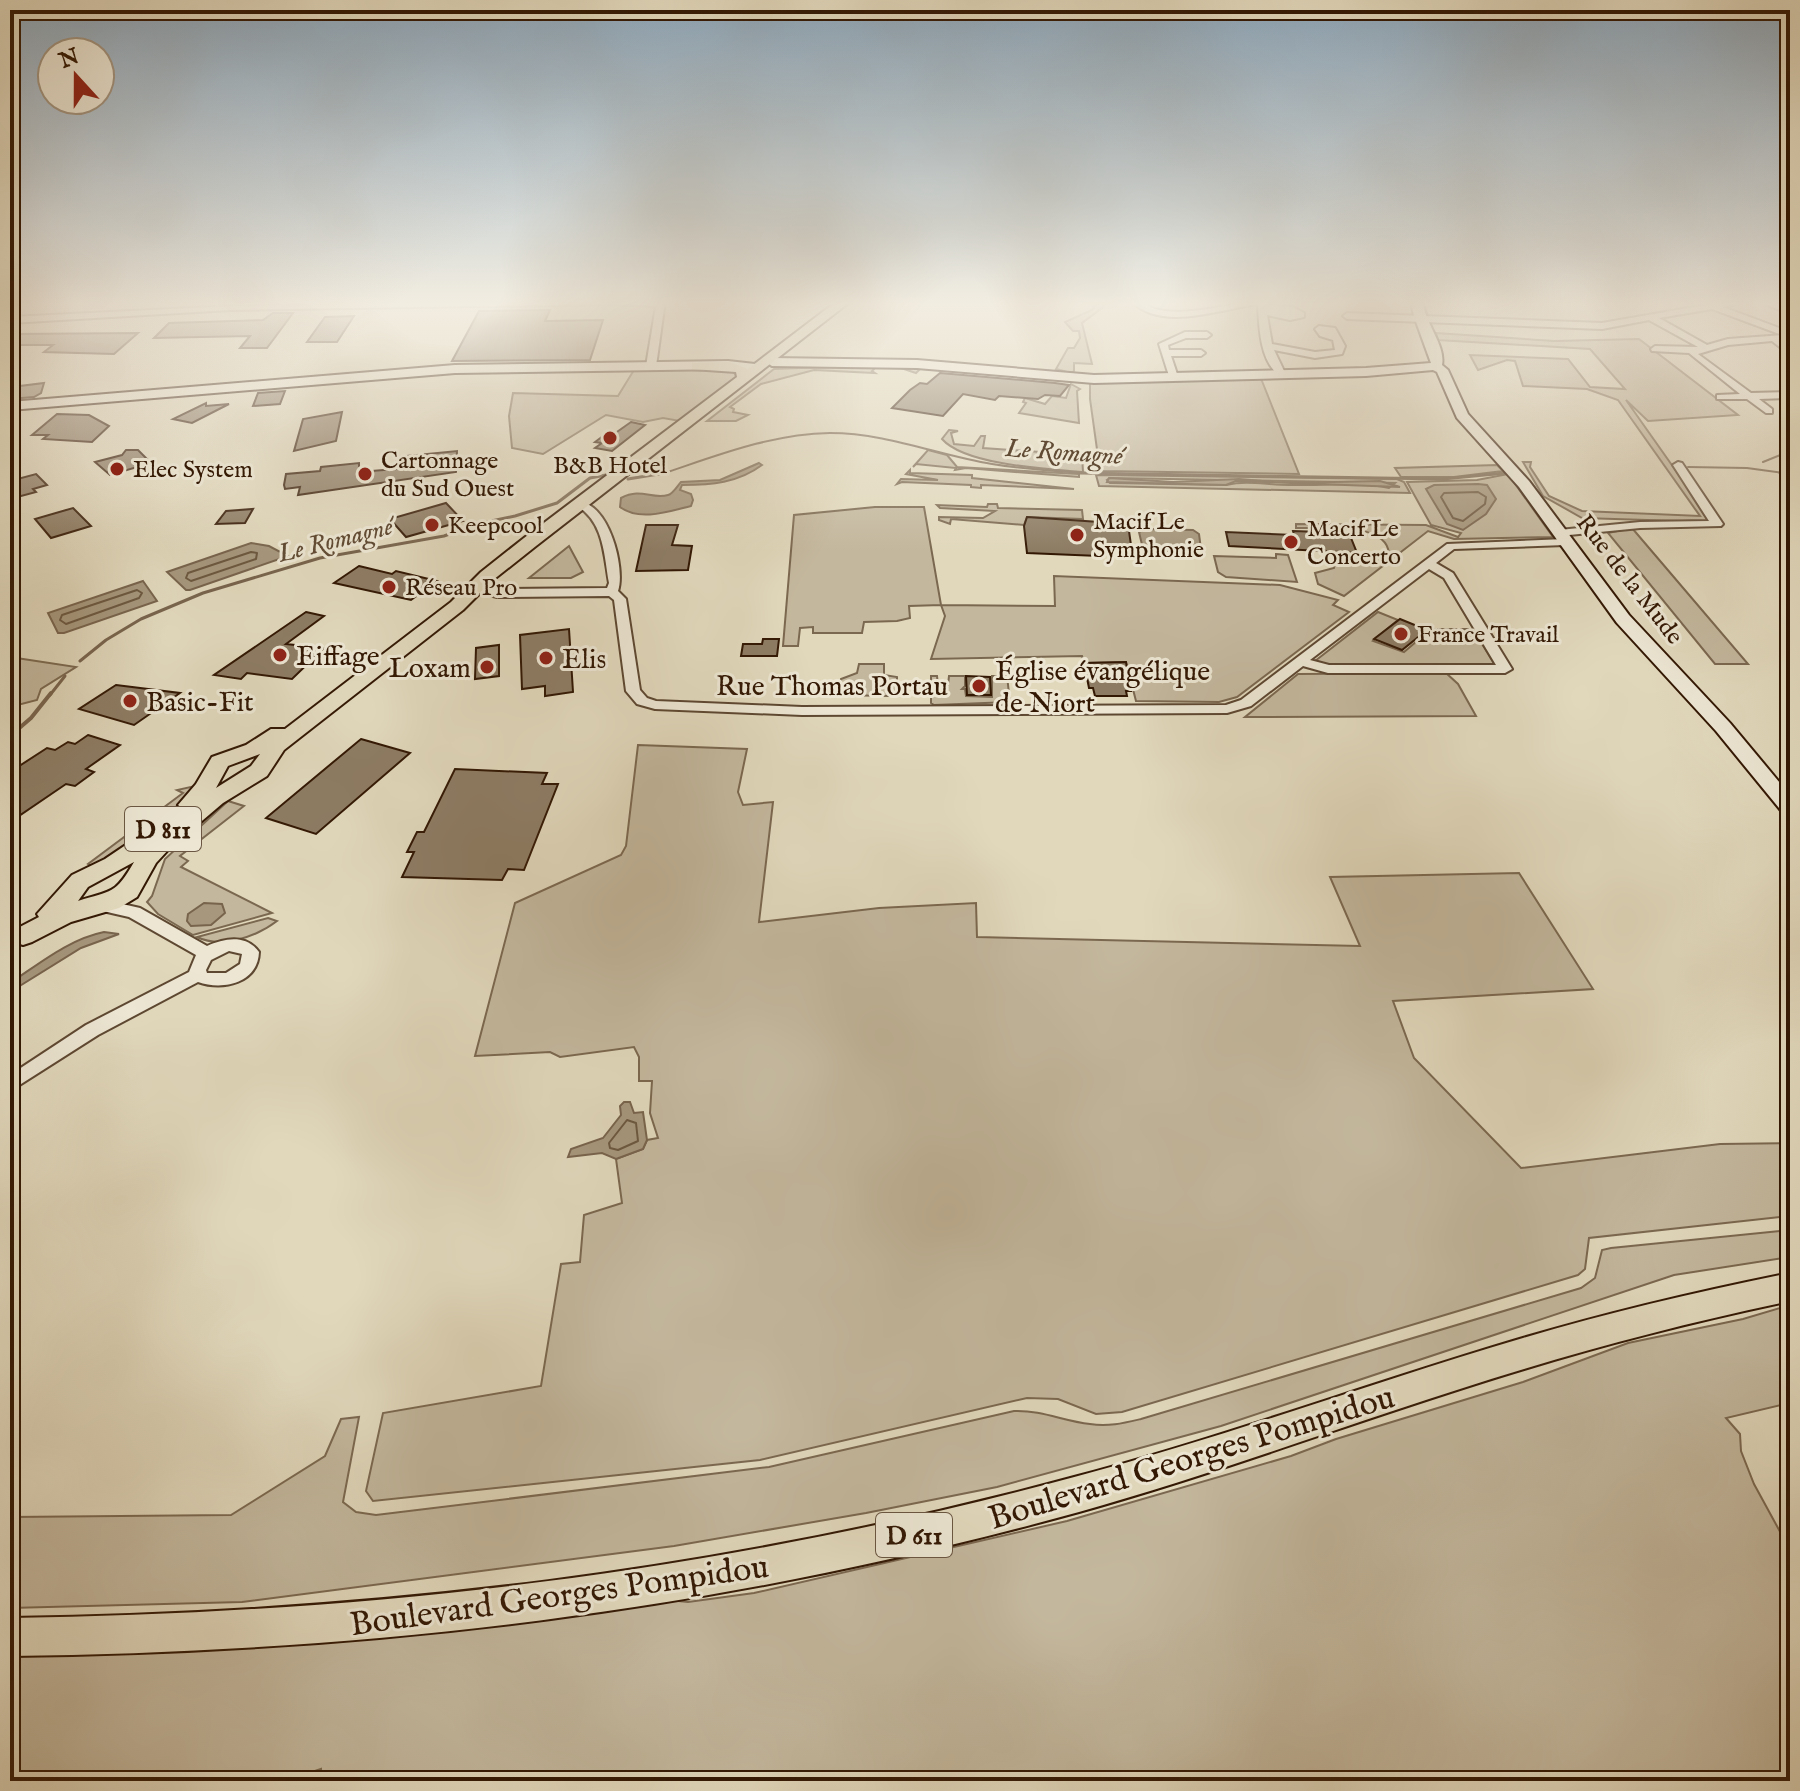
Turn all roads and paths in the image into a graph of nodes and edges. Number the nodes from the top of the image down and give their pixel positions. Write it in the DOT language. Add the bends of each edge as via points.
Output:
graph roads {
  1 [pos="266,385"];
  2 [pos="738,385"];
  3 [pos="738,385"];
  4 [pos="1450,385"];
  5 [pos="1734,385"];
  6 [pos="1790,395"];
  7 [pos="1749,396"];
  8 [pos="1720,397"];
  9 [pos="10,406"];
  10 [pos="1769,411"];
  11 [pos="675,432"];
  12 [pos="1678,465"];
  13 [pos="581,504"];
  14 [pos="1562,537"];
  15 [pos="1428,563"];
  16 [pos="477,588"];
  17 [pos="612,592"];
  18 [pos="1300,661"];
  19 [pos="254,756"];
  20 [pos="1790,808"];
  21 [pos="133,886"];
  22 [pos="87,901"];
  23 [pos="134,912"];
  24 [pos="17,941"];
  25 [pos="207,954"];
  26 [pos="199,974"];
  27 [pos="10,1084"];
  28 [pos="1790,1275"];
  29 [pos="1790,1287"];
  30 [pos="10,1622"];
  31 [pos="10,1637"];
  1 -- 9 [label="street"];
  2 -- 11 [label="main road, D 811"];
  3 -- 11 [label="main road, D 811"];
  4 -- 14 [label="street, Rue de la Mude" via="1462,415"];
  5 -- 7 [label="street"];
  6 -- 7 [label="street"];
  7 -- 8 [label="street"];
  7 -- 10 [label="street"];
  11 -- 13 [label="main road, D 811"];
  12 -- 14 [label="street, Rue Thomas Portau" via="1717,524 1640,525"];
  13 -- 16 [label="main road, D 811"];
  13 -- 16 [label="main road, D 811" via="496,580"];
  13 -- 17 [label="street, Rue Thomas Portau" via="600,518 615,583"];
  14 -- 15 [label="street, Rue Thomas Portau" via="1457,544"];
  14 -- 20 [label="street, Rue de la Mude" via="1623,619"];
  15 -- 18 [label="street, Rue Thomas Portau"];
  15 -- 18 [label="street" via="1449,576 1505,669 1328,669"];
  16 -- 17 [label="street" via="497,593"];
  16 -- 19 [label="main road, D 811" via="276,746"];
  17 -- 18 [label="street, Rue Thomas Portau" via="620,599 633,691 642,701 661,706 802,711 1227,709 1246,703"];
  19 -- 21 [label="main road, D 811" via="259,771 215,798 161,844"];
  19 -- 22 [label="main road, D 811" via="220,762 205,788 153,837 80,881"];
  21 -- 22 [label="main road, D 811" via="121,897"];
  21 -- 23 [label="street"];
  22 -- 23 [label="street"];
  22 -- 24 [label="main road, D 811"];
  23 -- 25 [label="street"];
  25 -- 26 [label="street" via="198,965"];
  25 -- 26 [label="street" via="237,945 252,956 246,969 227,979 209,981"];
  26 -- 27 [label="street" via="92,1030"];
  28 -- 30 [label="main road, Boulevard Georges Pompidou / D 611" via="1571,1327 1077,1480 800,1546 572,1584 353,1609"];
  29 -- 31 [label="main road, Boulevard Georges Pompidou / D 611" via="1685,1308 1566,1341 1081,1493 804,1559 573,1598 351,1623"];
}
